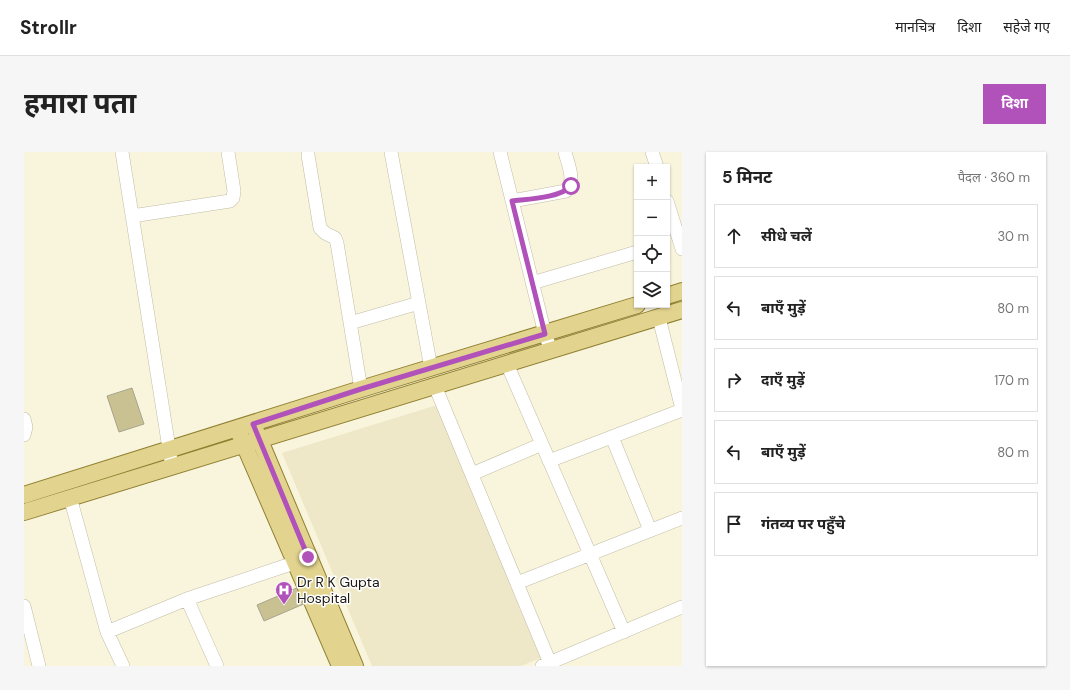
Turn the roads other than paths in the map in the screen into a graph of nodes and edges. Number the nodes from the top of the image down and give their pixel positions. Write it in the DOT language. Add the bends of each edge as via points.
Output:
graph roads {
  1 [pos="122,152"];
  2 [pos="228,152"];
  3 [pos="392,152"];
  4 [pos="500,152"];
  5 [pos="565,152"];
  6 [pos="652,152"];
  7 [pos="308,155"];
  8 [pos="656,164"];
  9 [pos="512,201"];
  10 [pos="670,212"];
  11 [pos="132,216"];
  12 [pos="678,243"];
  13 [pos="634,253"];
  14 [pos="532,283"];
  15 [pos="682,291"];
  16 [pos="670,295"];
  17 [pos="419,304"];
  18 [pos="634,306"];
  19 [pos="682,310"];
  20 [pos="658,318"];
  21 [pos="350,324"];
  22 [pos="545,334"];
  23 [pos="551,350"];
  24 [pos="507,364"];
  25 [pos="431,368"];
  26 [pos="435,386"];
  27 [pos="361,389"];
  28 [pos="682,410"];
  29 [pos="24,419"];
  30 [pos="245,427"];
  31 [pos="24,435"];
  32 [pos="612,437"];
  33 [pos="259,440"];
  34 [pos="542,444"];
  35 [pos="243,445"];
  36 [pos="169,450"];
  37 [pos="549,461"];
  38 [pos="172,466"];
  39 [pos="472,474"];
  40 [pos="24,495"];
  41 [pos="70,497"];
  42 [pos="24,512"];
  43 [pos="682,518"];
  44 [pos="650,530"];
  45 [pos="590,554"];
  46 [pos="294,563"];
  47 [pos="517,583"];
  48 [pos="187,599"];
  49 [pos="24,606"];
  50 [pos="682,607"];
  51 [pos="107,632"];
  52 [pos="624,632"];
  53 [pos="546,664"];
  54 [pos="215,665"];
  55 [pos="39,666"];
  56 [pos="123,666"];
  57 [pos="340,666"];
  58 [pos="355,666"];
  1 -- 11 [label="street"];
  2 -- 11 [label="street" via="234,191 230,201"];
  3 -- 17 [label="street"];
  4 -- 9 [label="street"];
  5 -- 9 [label="street" via="572,178 571,186 566,191"];
  6 -- 8 [label="street"];
  7 -- 21 [label="street" via="320,228 325,234 335,238 337,243"];
  9 -- 14 [label="street"];
  10 -- 12 [label="street"];
  11 -- 36 [label="street"];
  13 -- 14 [label="street"];
  14 -- 22 [label="street"];
  15 -- 16 [label="main road"];
  17 -- 21 [label="street"];
  17 -- 25 [label="street"];
  18 -- 22 [label="main road"];
  19 -- 20 [label="main road"];
  20 -- 23 [label="main road"];
  20 -- 28 [label="street"];
  21 -- 27 [label="street"];
  22 -- 23 [label="street"];
  22 -- 25 [label="main road"];
  23 -- 24 [label="main road"];
  24 -- 26 [label="main road"];
  24 -- 34 [label="street"];
  25 -- 27 [label="main road"];
  26 -- 33 [label="main road"];
  26 -- 39 [label="street"];
  27 -- 30 [label="main road"];
  28 -- 32 [label="street"];
  29 -- 31 [label="street"];
  30 -- 33 [label="main road"];
  30 -- 35 [label="main road"];
  30 -- 36 [label="main road"];
  32 -- 37 [label="street"];
  32 -- 44 [label="street"];
  33 -- 35 [label="main road"];
  33 -- 58 [label="main road"];
  34 -- 37 [label="street"];
  34 -- 39 [label="street"];
  35 -- 38 [label="main road"];
  35 -- 46 [label="main road"];
  36 -- 38 [label="street"];
  36 -- 40 [label="main road"];
  37 -- 45 [label="street"];
  38 -- 41 [label="main road"];
  39 -- 47 [label="street"];
  41 -- 42 [label="main road"];
  41 -- 51 [label="street"];
  43 -- 44 [label="street"];
  44 -- 45 [label="street"];
  45 -- 47 [label="street"];
  45 -- 52 [label="street"];
  46 -- 48 [label="street"];
  46 -- 57 [label="main road"];
  47 -- 53 [label="street"];
  48 -- 51 [label="street"];
  48 -- 54 [label="street"];
  49 -- 55 [label="street"];
  50 -- 52 [label="street"];
  51 -- 56 [label="street"];
  52 -- 53 [label="street"];
}
